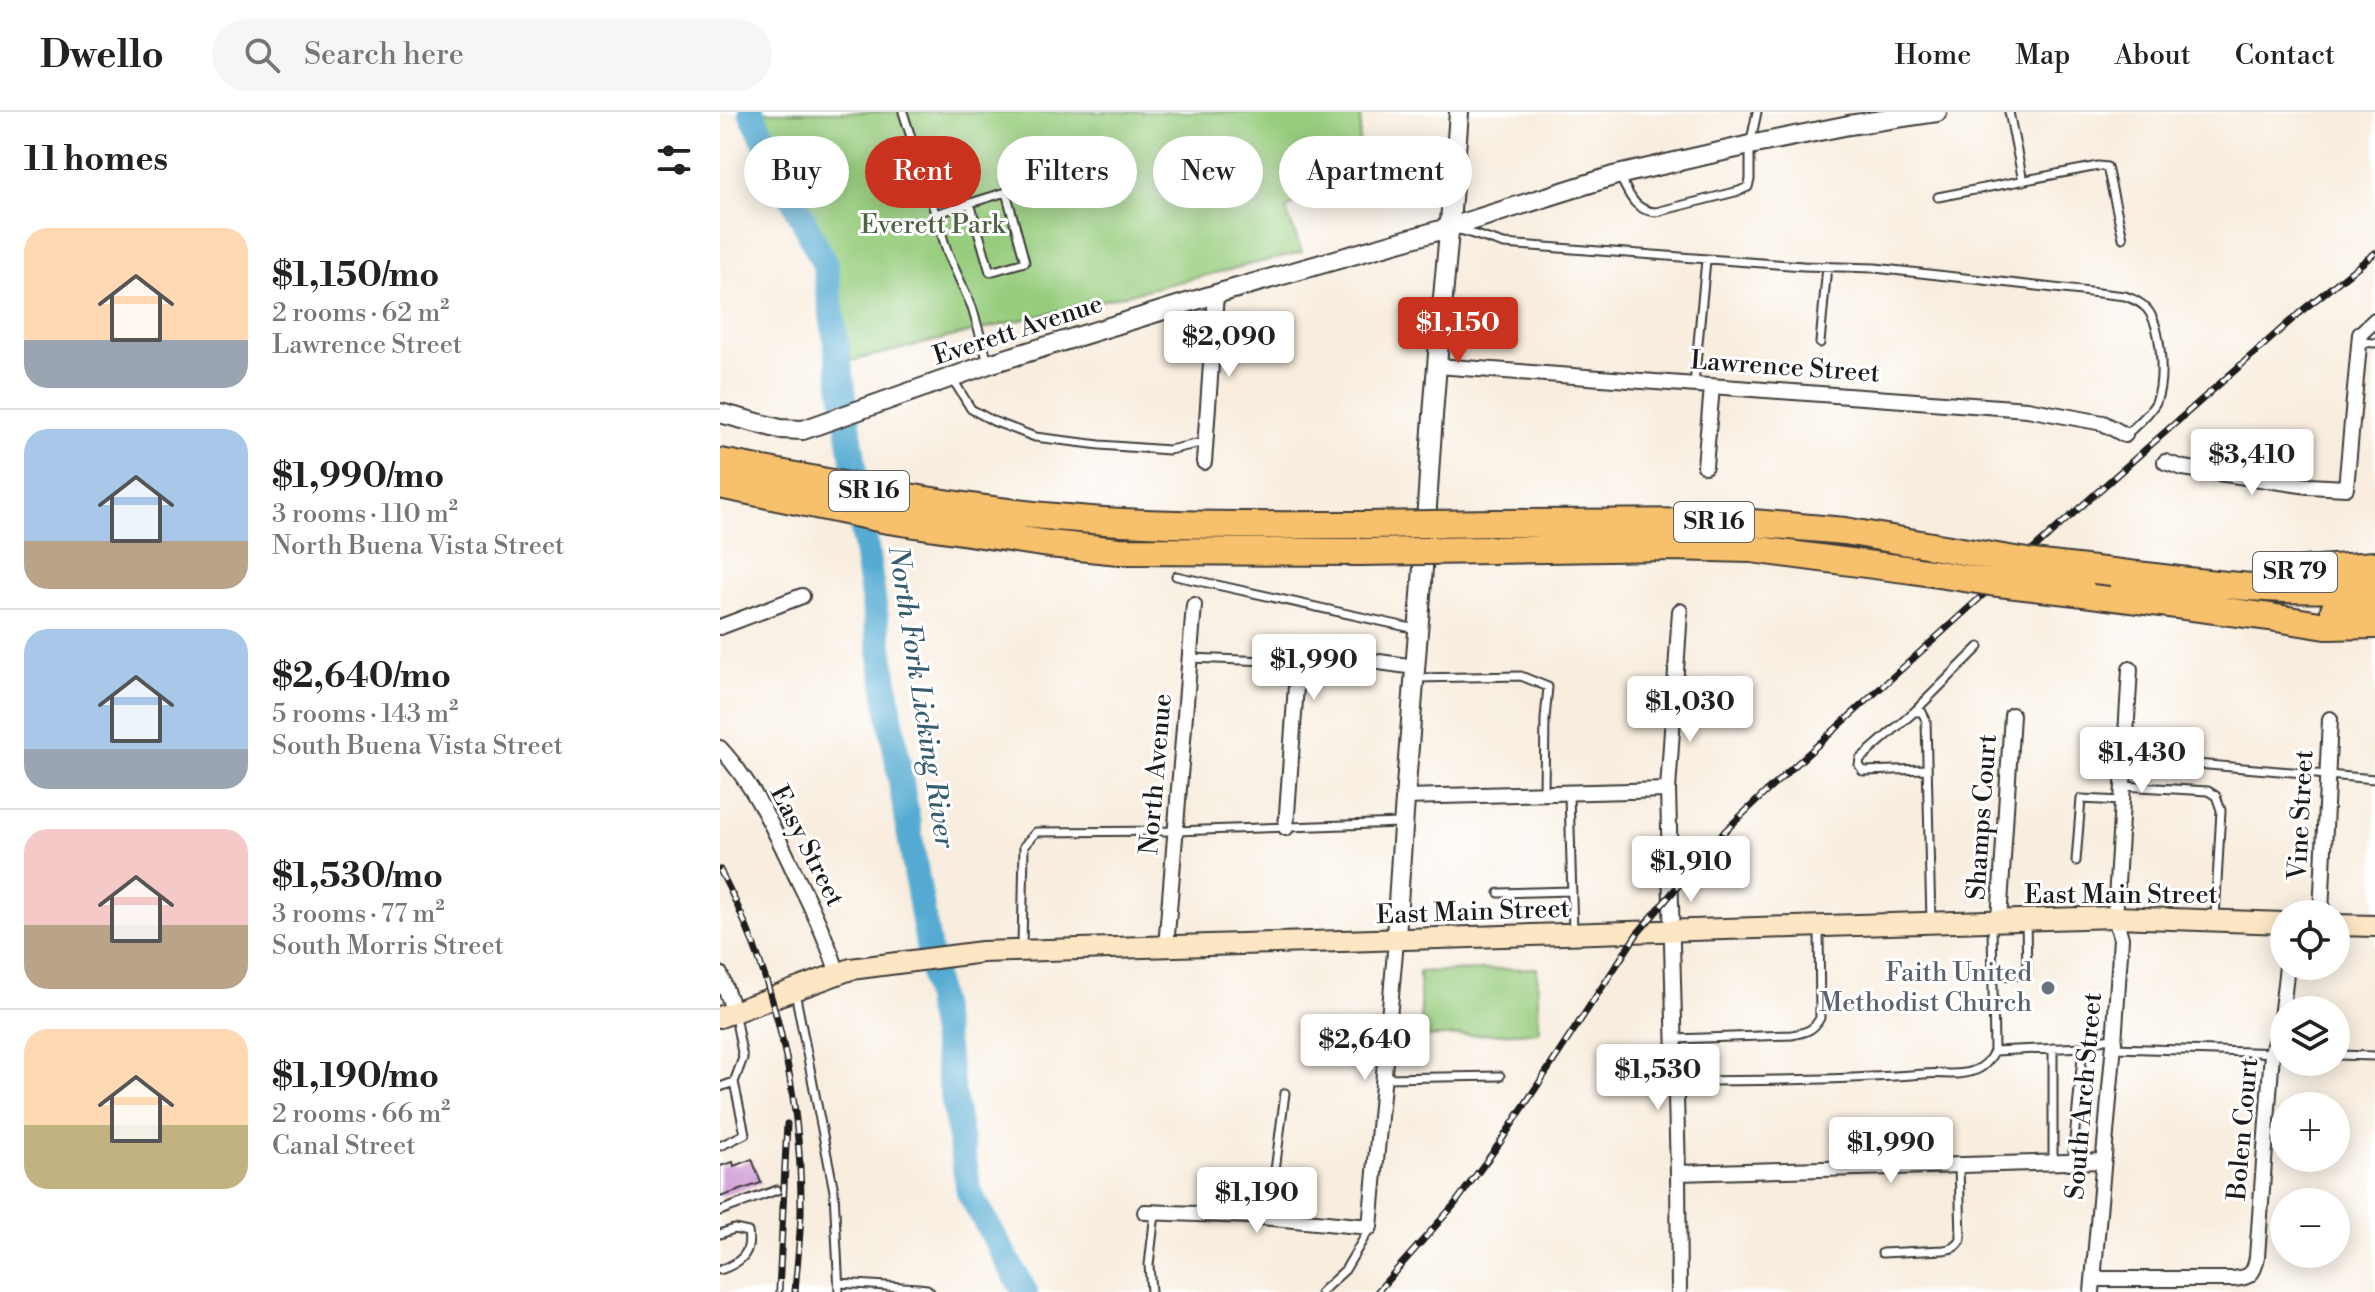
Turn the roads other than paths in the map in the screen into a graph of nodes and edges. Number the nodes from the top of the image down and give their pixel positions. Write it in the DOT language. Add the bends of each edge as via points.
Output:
graph roads {
  1 [pos="903,112"];
  2 [pos="1459,112"];
  3 [pos="1757,112"];
  4 [pos="1937,112"];
  5 [pos="2009,112"];
  6 [pos="1850,119"];
  7 [pos="1750,145"];
  8 [pos="1619,175"];
  9 [pos="2023,181"];
  10 [pos="1938,197"];
  11 [pos="970,203"];
  12 [pos="954,208"];
  13 [pos="935,214"];
  14 [pos="1451,227"];
  15 [pos="2123,238"];
  16 [pos="1706,260"];
  17 [pos="1827,266"];
  18 [pos="1216,294"];
  19 [pos="2375,320"];
  20 [pos="2359,342"];
  21 [pos="1820,343"];
  22 [pos="2375,343"];
  23 [pos="989,364"];
  24 [pos="1437,366"];
  25 [pos="951,376"];
  26 [pos="1694,385"];
  27 [pos="1712,387"];
  28 [pos="720,413"];
  29 [pos="2125,435"];
  30 [pos="1205,442"];
  31 [pos="720,462"];
  32 [pos="1204,462"];
  33 [pos="2165,462"];
  34 [pos="1705,466"];
  35 [pos="720,485"];
  36 [pos="2375,565"];
  37 [pos="1176,576"];
  38 [pos="2215,583"];
  39 [pos="2375,586"];
  40 [pos="802,596"];
  41 [pos="1194,605"];
  42 [pos="2375,606"];
  43 [pos="1680,611"];
  44 [pos="2270,617"];
  45 [pos="2375,625"];
  46 [pos="720,627"];
  47 [pos="1418,630"];
  48 [pos="1979,647"];
  49 [pos="1190,658"];
  50 [pos="1297,662"];
  51 [pos="2130,669"];
  52 [pos="1414,673"];
  53 [pos="1914,712"];
  54 [pos="2012,715"];
  55 [pos="2330,719"];
  56 [pos="720,748"];
  57 [pos="2125,758"];
  58 [pos="1927,769"];
  59 [pos="2327,776"];
  60 [pos="2375,779"];
  61 [pos="1668,790"];
  62 [pos="1569,791"];
  63 [pos="1544,792"];
  64 [pos="2123,794"];
  65 [pos="1405,797"];
  66 [pos="1402,823"];
  67 [pos="1286,828"];
  68 [pos="1175,831"];
  69 [pos="2076,861"];
  70 [pos="1572,891"];
  71 [pos="1499,893"];
  72 [pos="2322,900"];
  73 [pos="2115,917"];
  74 [pos="2026,920"];
  75 [pos="1995,921"];
  76 [pos="2215,921"];
  77 [pos="1931,923"];
  78 [pos="2270,923"];
  79 [pos="2350,925"];
  80 [pos="2375,926"];
  81 [pos="1819,927"];
  82 [pos="1672,931"];
  83 [pos="1573,935"];
  84 [pos="1396,941"];
  85 [pos="1166,947"];
  86 [pos="1022,951"];
  87 [pos="845,971"];
  88 [pos="720,974"];
  89 [pos="1993,976"];
  90 [pos="795,989"];
  91 [pos="727,1014"];
  92 [pos="1675,1039"];
  93 [pos="2114,1043"];
  94 [pos="2083,1047"];
  95 [pos="2053,1048"];
  96 [pos="1994,1051"];
  97 [pos="2270,1053"];
  98 [pos="2350,1055"];
  99 [pos="2375,1056"];
  100 [pos="1500,1076"];
  101 [pos="2276,1076"];
  102 [pos="1384,1078"];
  103 [pos="1676,1081"];
  104 [pos="734,1082"];
  105 [pos="720,1087"];
  106 [pos="1285,1093"];
  107 [pos="720,1146"];
  108 [pos="2102,1161"];
  109 [pos="2053,1162"];
  110 [pos="2072,1162"];
  111 [pos="1959,1164"];
  112 [pos="1678,1173"];
  113 [pos="777,1190"];
  114 [pos="720,1211"];
  115 [pos="1150,1212"];
  116 [pos="1269,1217"];
  117 [pos="1370,1227"];
  118 [pos="720,1234"];
  119 [pos="1882,1253"];
  120 [pos="720,1270"];
  121 [pos="2093,1285"];
  122 [pos="839,1288"];
  123 [pos="930,1292"];
  124 [pos="1151,1292"];
  125 [pos="1321,1292"];
  126 [pos="1679,1292"];
  1 -- 13 [label="lane"];
  2 -- 14 [label="street"];
  3 -- 7 [label="lane"];
  4 -- 6 [label="street, Everett Avenue"];
  5 -- 9 [label="lane"];
  6 -- 7 [label="street, Everett Avenue"];
  7 -- 8 [label="street, Everett Avenue"];
  7 -- 8 [label="lane" via="1748,187 1656,212 1635,204"];
  8 -- 14 [label="street, Everett Avenue"];
  9 -- 10 [label="lane"];
  9 -- 15 [label="lane" via="2107,167"];
  11 -- 11 [label="lane" via="1006,192 1025,262 990,272"];
  12 -- 13 [label="lane"];
  13 -- 23 [label="lane"];
  14 -- 16 [label="lane" via="1504,244"];
  14 -- 18 [label="street, Everett Avenue"];
  14 -- 24 [label="street"];
  16 -- 17 [label="lane"];
  16 -- 26 [label="lane"];
  17 -- 21 [label="lane"];
  17 -- 29 [label="lane" via="2109,293 2139,302 2157,329 2160,379 2155,404"];
  18 -- 23 [label="street, Everett Avenue"];
  18 -- 30 [label="street"];
  19 -- 20 [label="street"];
  20 -- 22 [label="lane"];
  20 -- 33 [label="street" via="2346,488"];
  23 -- 25 [label="street, Everett Avenue"];
  24 -- 26 [label="street, Lawrence Street"];
  24 -- 47 [label="street"];
  25 -- 28 [label="street, Everett Avenue" via="803,430"];
  25 -- 30 [label="lane" via="971,409 1035,437 1169,450"];
  26 -- 27 [label="street, Lawrence Street"];
  27 -- 29 [label="street, Lawrence Street" via="2027,409 2103,423"];
  27 -- 34 [label="street"];
  30 -- 32 [label="street"];
  31 -- 38 [label="highway, SR 16, bridge" via="878,493 1051,517 1364,525 1741,522 1845,531 2033,563"];
  35 -- 44 [label="highway, SR 16, bridge" via="888,520 1119,551 1751,549"];
  36 -- 38 [label="highway, SR 79"];
  37 -- 47 [label="lane"];
  38 -- 39 [label="highway, SR 16" via="2311,589"];
  40 -- 46 [label="street"];
  41 -- 49 [label="street, North Avenue"];
  42 -- 44 [label="highway, SR 16"];
  43 -- 61 [label="street"];
  44 -- 45 [label="highway, SR 79" via="2326,626"];
  47 -- 52 [label="street"];
  48 -- 53 [label="lane"];
  49 -- 50 [label="lane"];
  49 -- 68 [label="street, North Avenue"];
  50 -- 52 [label="street" via="1307,652"];
  50 -- 67 [label="street"];
  51 -- 57 [label="street, South Arch Street"];
  52 -- 63 [label="lane" via="1521,676 1548,687"];
  52 -- 65 [label="street"];
  53 -- 58 [label="lane" via="1922,712 1926,720"];
  53 -- 58 [label="lane" via="1859,765 1863,771"];
  54 -- 75 [label="street, Shamps Court"];
  55 -- 59 [label="street, Vine Street"];
  56 -- 87 [label="street, Easy Street" via="748,783 777,834"];
  57 -- 59 [label="lane"];
  57 -- 64 [label="street, South Arch Street"];
  58 -- 77 [label="lane"];
  59 -- 60 [label="lane"];
  59 -- 72 [label="street, Vine Street"];
  61 -- 62 [label="street"];
  61 -- 82 [label="street"];
  62 -- 63 [label="street"];
  62 -- 70 [label="lane"];
  63 -- 65 [label="street"];
  64 -- 69 [label="lane" via="2081,799"];
  64 -- 73 [label="street, South Arch Street"];
  64 -- 76 [label="lane" via="2208,791 2216,796 2221,810"];
  65 -- 66 [label="street"];
  66 -- 67 [label="lane"];
  66 -- 84 [label="street"];
  67 -- 68 [label="lane"];
  68 -- 85 [label="street, North Avenue"];
  68 -- 86 [label="lane" via="1036,832 1024,846"];
  70 -- 71 [label="lane"];
  70 -- 83 [label="lane"];
  73 -- 74 [label="main road, East Main Street"];
  73 -- 76 [label="main road, East Main Street"];
  73 -- 93 [label="street, South Arch Street" via="2121,938"];
  74 -- 75 [label="main road, East Main Street"];
  74 -- 89 [label="lane" via="2027,975"];
  75 -- 77 [label="main road, East Main Street"];
  75 -- 89 [label="lane"];
  76 -- 78 [label="main road, East Main Street"];
  77 -- 81 [label="main road, East Main Street"];
  79 -- 80 [label="main road"];
  81 -- 82 [label="main road, East Main Street"];
  81 -- 92 [label="lane" via="1816,1026 1792,1035"];
  82 -- 83 [label="main road, East Main Street"];
  82 -- 92 [label="street"];
  83 -- 84 [label="main road, East Main Street"];
  84 -- 85 [label="main road, East Main Street"];
  84 -- 102 [label="street"];
  85 -- 86 [label="main road, East Main Street"];
  86 -- 87 [label="main road, East Main Street"];
  87 -- 90 [label="main road, East Main Street"];
  88 -- 91 [label="street"];
  89 -- 96 [label="lane"];
  90 -- 91 [label="main road, East Main Street"];
  90 -- 122 [label="lane" via="834,1191"];
  91 -- 104 [label="lane" via="743,1058"];
  92 -- 103 [label="street"];
  93 -- 94 [label="lane" via="2104,1039"];
  93 -- 97 [label="lane"];
  93 -- 108 [label="street, South Arch Street"];
  94 -- 95 [label="lane"];
  94 -- 110 [label="lane"];
  95 -- 96 [label="lane"];
  95 -- 109 [label="lane"];
  96 -- 103 [label="lane" via="1976,1071 1958,1074"];
  98 -- 99 [label="lane"];
  100 -- 102 [label="lane"];
  101 -- 121 [label="street, Bolen Court" via="2252,1275"];
  102 -- 117 [label="street"];
  103 -- 112 [label="street"];
  104 -- 105 [label="lane"];
  104 -- 107 [label="lane" via="745,1134"];
  106 -- 116 [label="lane"];
  108 -- 110 [label="street"];
  108 -- 121 [label="street, South Arch Street"];
  109 -- 110 [label="street"];
  109 -- 111 [label="street"];
  111 -- 112 [label="street"];
  111 -- 119 [label="lane" via="1958,1245"];
  112 -- 126 [label="street"];
  113 -- 114 [label="lane"];
  115 -- 116 [label="street"];
  115 -- 124 [label="lane"];
  116 -- 117 [label="street"];
  117 -- 125 [label="lane" via="1345,1270"];
  118 -- 120 [label="lane" via="742,1229 750,1241 745,1256"];
  122 -- 123 [label="lane"];
}
